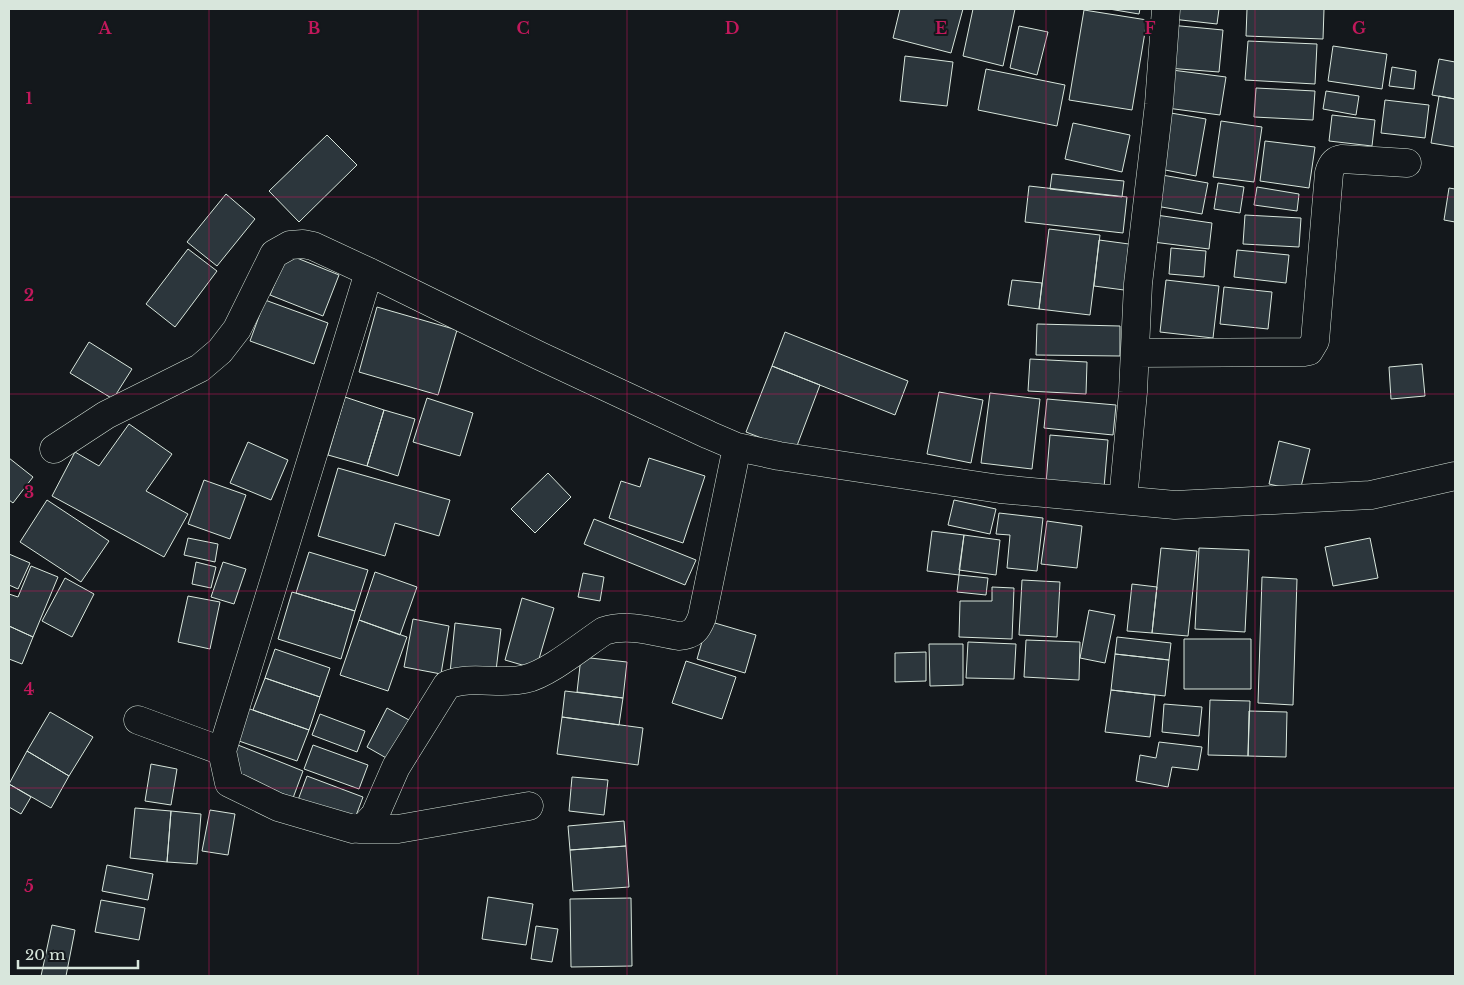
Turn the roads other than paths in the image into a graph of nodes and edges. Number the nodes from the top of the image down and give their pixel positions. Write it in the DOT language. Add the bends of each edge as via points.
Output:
graph roads {
  1 [pos="1166,9"];
  2 [pos="1407,163"];
  3 [pos="369,272"];
  4 [pos="1135,353"];
  5 [pos="737,447"];
  6 [pos="54,449"];
  7 [pos="1455,476"];
  8 [pos="1123,500"];
  9 [pos="138,720"];
  10 [pos="222,750"];
  11 [pos="529,806"];
  12 [pos="359,829"];
  1 -- 4 [label="street" via="1159,104 1138,284"];
  2 -- 4 [label="street" via="1342,160 1330,168 1315,341 1309,351"];
  3 -- 5 [label="street"];
  3 -- 6 [label="street" via="313,246 290,245 274,254 237,329 220,351 200,368 106,415"];
  3 -- 10 [label="street"];
  4 -- 8 [label="street"];
  5 -- 8 [label="street" via="828,465 1000,489"];
  5 -- 12 [label="street" via="702,617 696,630 679,636 634,628 612,628 549,668 525,679 465,681 447,685 396,767 370,823"];
  7 -- 8 [label="street" via="1371,495 1175,505"];
  9 -- 10 [label="street"];
  10 -- 12 [label="street" via="229,783 278,807"];
  11 -- 12 [label="street" via="406,828"];
}
